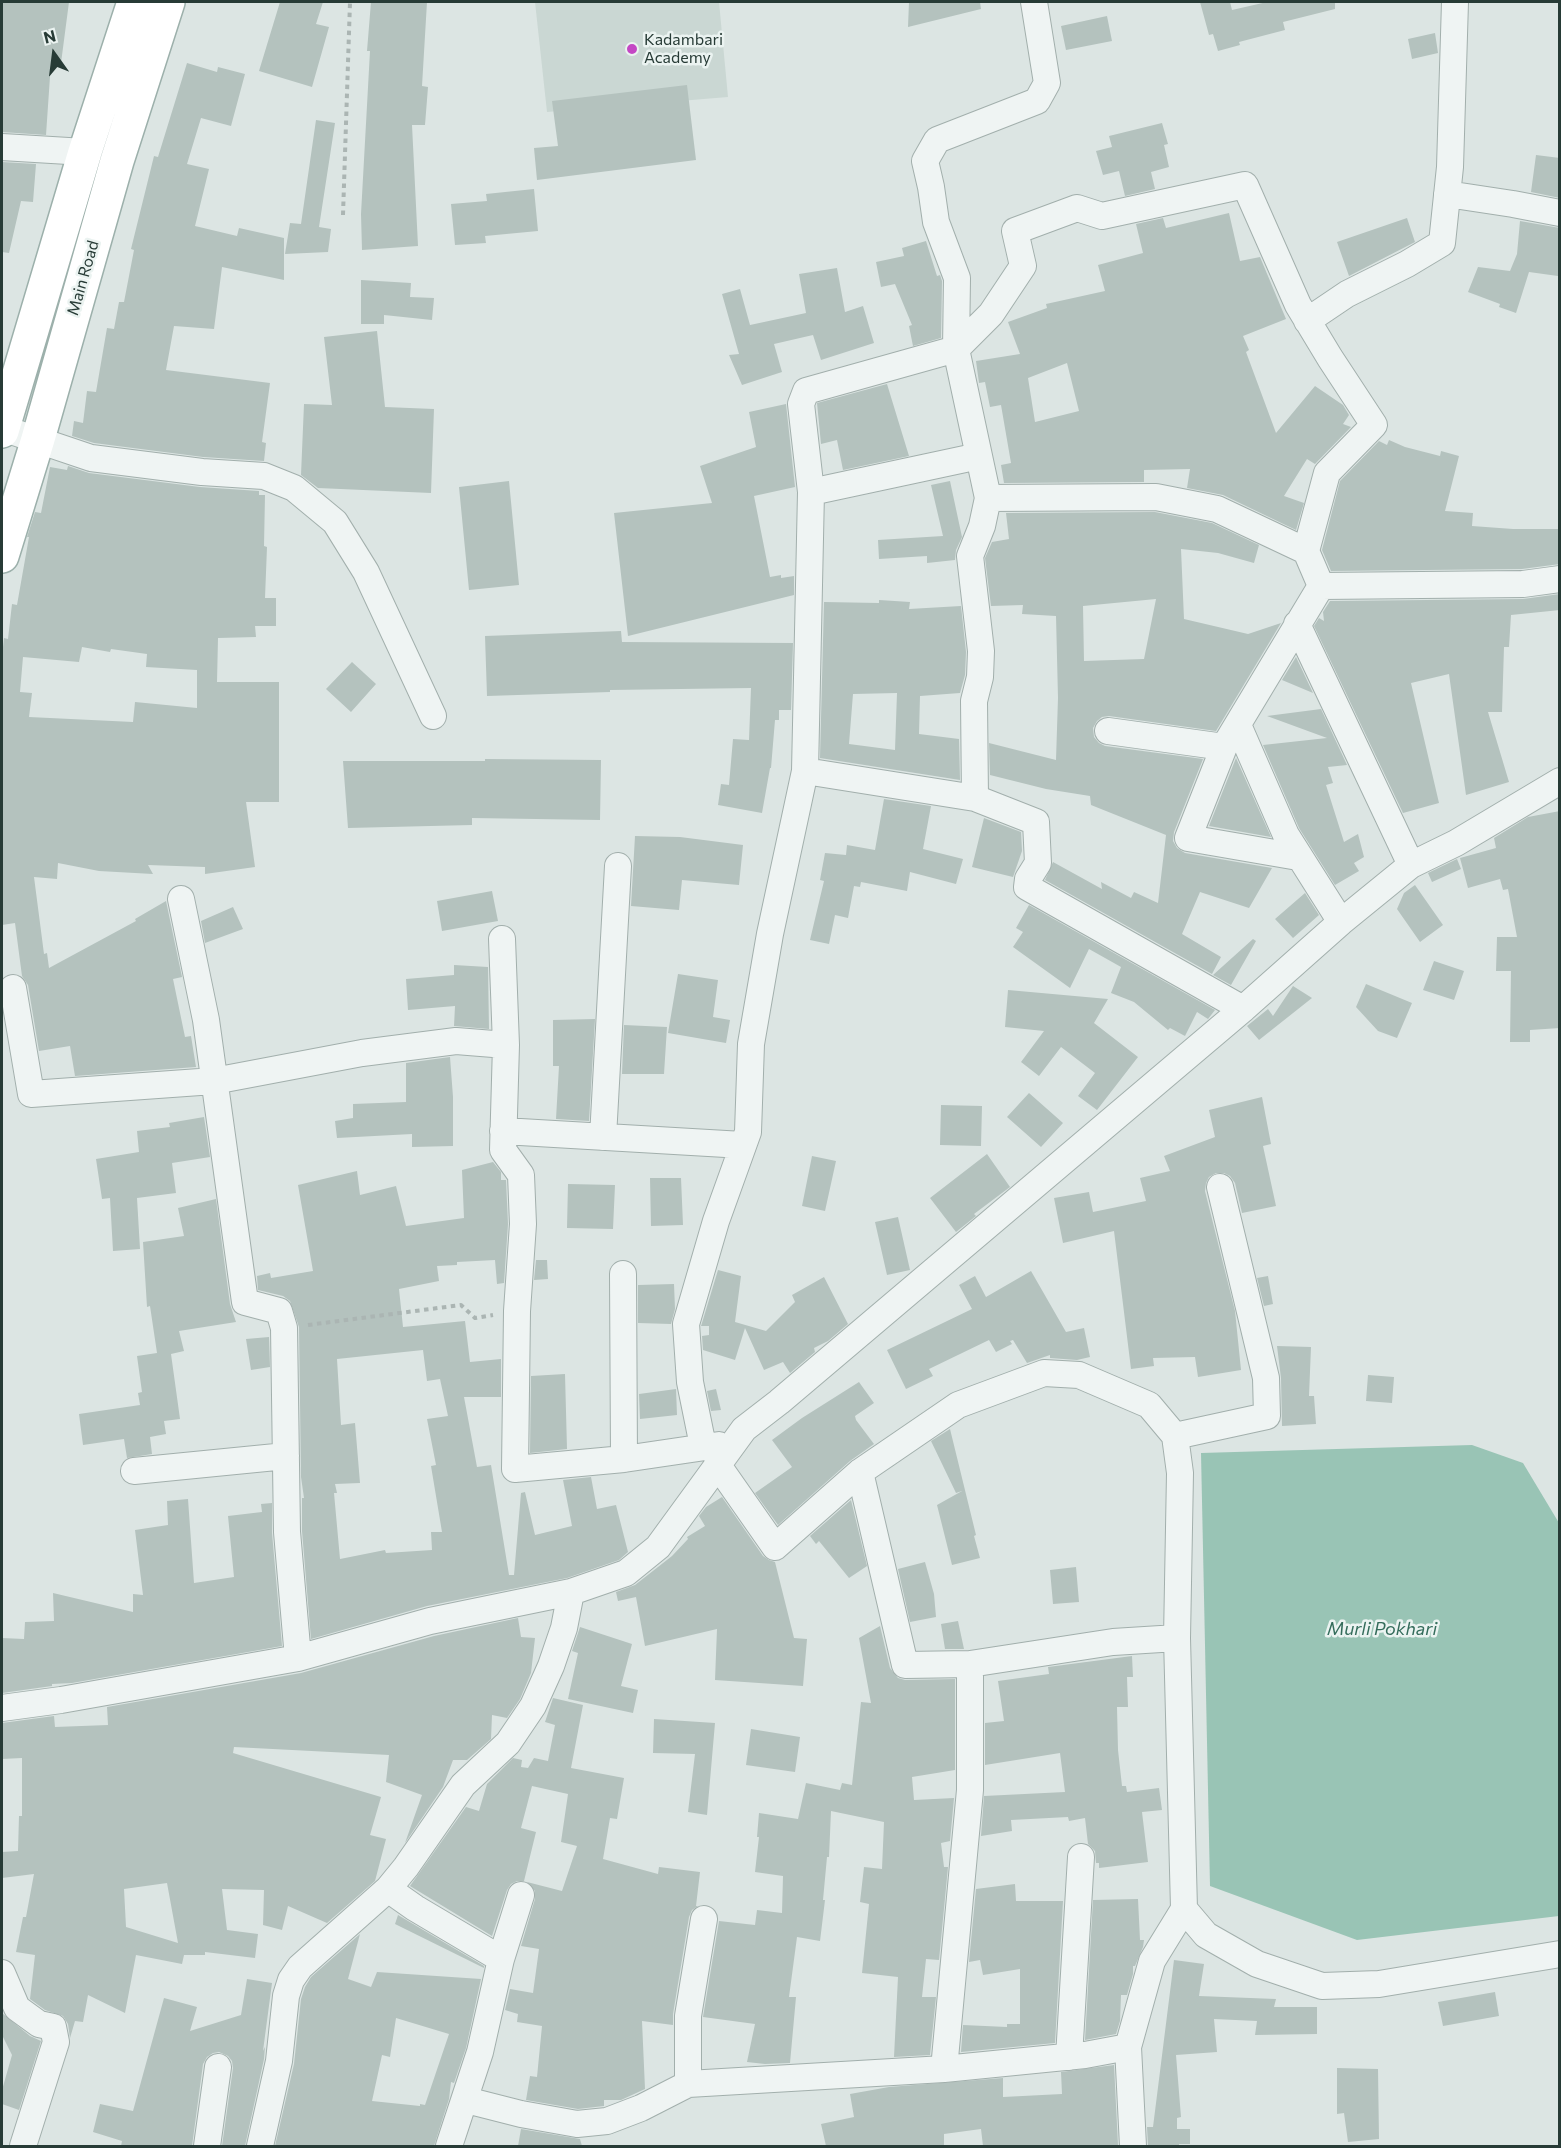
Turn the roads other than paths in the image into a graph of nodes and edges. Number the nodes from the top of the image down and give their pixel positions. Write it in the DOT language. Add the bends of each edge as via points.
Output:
graph roads {
  1 [pos="134,2"];
  2 [pos="168,2"];
  3 [pos="1034,2"];
  4 [pos="1455,2"];
  5 [pos="2,147"];
  6 [pos="85,152"];
  7 [pos="1447,194"];
  8 [pos="1560,213"];
  9 [pos="1307,321"];
  10 [pos="956,349"];
  11 [pos="2,430"];
  12 [pos="38,439"];
  13 [pos="979,456"];
  14 [pos="811,492"];
  15 [pos="988,498"];
  16 [pos="1306,551"];
  17 [pos="2,556"];
  18 [pos="1560,579"];
  19 [pos="1321,586"];
  20 [pos="1297,624"];
  21 [pos="433,716"];
  22 [pos="1238,725"];
  23 [pos="1108,731"];
  24 [pos="1224,747"];
  25 [pos="805,771"];
  26 [pos="1560,781"];
  27 [pos="975,798"];
  28 [pos="1298,856"];
  29 [pos="618,866"];
  30 [pos="1411,866"];
  31 [pos="181,899"];
  32 [pos="1341,922"];
  33 [pos="502,939"];
  34 [pos="13,988"];
  35 [pos="1243,1009"];
  36 [pos="506,1045"];
  37 [pos="214,1081"];
  38 [pos="503,1131"];
  39 [pos="603,1137"];
  40 [pos="743,1145"];
  41 [pos="1220,1187"];
  42 [pos="623,1274"];
  43 [pos="1175,1436"];
  44 [pos="717,1452"];
  45 [pos="286,1456"];
  46 [pos="624,1459"];
  47 [pos="134,1471"];
  48 [pos="860,1472"];
  49 [pos="571,1592"];
  50 [pos="1177,1638"];
  51 [pos="298,1658"];
  52 [pos="970,1664"];
  53 [pos="2,1708"];
  54 [pos="1081,1857"];
  55 [pos="388,1889"];
  56 [pos="521,1895"];
  57 [pos="1184,1910"];
  58 [pos="704,1919"];
  59 [pos="1560,1954"];
  60 [pos="501,1959"];
  61 [pos="2,1973"];
  62 [pos="1128,2047"];
  63 [pos="1070,2057"];
  64 [pos="218,2067"];
  65 [pos="944,2069"];
  66 [pos="688,2084"];
  67 [pos="466,2100"];
  68 [pos="23,2146"];
  69 [pos="207,2146"];
  70 [pos="260,2146"];
  71 [pos="449,2146"];
  72 [pos="1133,2146"];
  1 -- 6 [label="main road, Main Road"];
  2 -- 12 [label="main road, Main Road" via="117,160"];
  3 -- 10 [label="street" via="1047,83 1037,101 937,140 925,161 936,222 957,278"];
  4 -- 7 [label="street"];
  5 -- 6 [label="street"];
  6 -- 11 [label="main road, Main Road"];
  7 -- 8 [label="street"];
  7 -- 9 [label="street" via="1442,243 1347,294"];
  9 -- 10 [label="street" via="1245,185 1102,216 1077,208 1015,231 1023,266 991,314"];
  9 -- 16 [label="street" via="1374,425 1327,473"];
  10 -- 13 [label="street"];
  10 -- 14 [label="street" via="806,391 801,404"];
  11 -- 12 [label="street"];
  12 -- 17 [label="main road, Main Road"];
  12 -- 21 [label="street" via="90,458 264,476 294,488 335,522 366,572"];
  13 -- 14 [label="street"];
  13 -- 15 [label="street"];
  14 -- 25 [label="street"];
  15 -- 16 [label="street" via="1156,497 1217,509"];
  15 -- 27 [label="street" via="970,556 981,651 974,701"];
  16 -- 19 [label="street"];
  18 -- 19 [label="street" via="1523,584"];
  19 -- 20 [label="street"];
  20 -- 22 [label="street"];
  20 -- 30 [label="street"];
  22 -- 24 [label="street"];
  22 -- 28 [label="street"];
  23 -- 24 [label="street"];
  24 -- 28 [label="street" via="1188,838"];
  25 -- 27 [label="street"];
  25 -- 40 [label="street" via="755,1022 748,1132"];
  26 -- 30 [label="street"];
  27 -- 35 [label="street" via="1036,822 1038,863 1027,887"];
  28 -- 32 [label="street"];
  29 -- 39 [label="street"];
  30 -- 32 [label="street"];
  31 -- 37 [label="street" via="206,1020"];
  32 -- 35 [label="street"];
  33 -- 36 [label="street"];
  34 -- 37 [label="street" via="31,1094"];
  35 -- 44 [label="street"];
  36 -- 37 [label="street" via="456,1041 374,1051"];
  36 -- 38 [label="street"];
  37 -- 45 [label="street" via="245,1302 279,1311 284,1328"];
  38 -- 39 [label="street"];
  38 -- 46 [label="street" via="503,1150 521,1175 523,1224 517,1311 515,1468"];
  39 -- 40 [label="street"];
  40 -- 44 [label="street" via="686,1324 690,1382"];
  41 -- 43 [label="street" via="1266,1378 1267,1416"];
  42 -- 46 [label="street"];
  43 -- 48 [label="street" via="1149,1406 1079,1375 1044,1373 958,1405"];
  43 -- 50 [label="street" via="1180,1473"];
  44 -- 46 [label="street"];
  44 -- 48 [label="street" via="775,1547"];
  44 -- 49 [label="street" via="658,1546 626,1573"];
  45 -- 47 [label="street"];
  45 -- 51 [label="street" via="287,1532"];
  48 -- 52 [label="street" via="906,1665"];
  49 -- 51 [label="street" via="430,1621"];
  49 -- 55 [label="street" via="564,1628 533,1706 508,1743 463,1785"];
  50 -- 52 [label="street" via="1113,1642"];
  50 -- 57 [label="street"];
  51 -- 53 [label="street"];
  52 -- 65 [label="street" via="970,1790"];
  54 -- 63 [label="street"];
  55 -- 60 [label="street"];
  55 -- 70 [label="street" via="300,1967 291,1980 279,2061"];
  56 -- 60 [label="street"];
  57 -- 59 [label="street" via="1206,1935 1257,1964 1322,1986 1379,1984"];
  57 -- 62 [label="street" via="1152,1961"];
  58 -- 66 [label="street" via="688,2016"];
  60 -- 67 [label="street"];
  61 -- 68 [label="street" via="17,2008 39,2024 53,2027 56,2042"];
  62 -- 63 [label="street"];
  62 -- 72 [label="street"];
  63 -- 65 [label="street"];
  64 -- 69 [label="street"];
  65 -- 66 [label="street"];
  66 -- 67 [label="street" via="607,2121 577,2124"];
  67 -- 71 [label="street"];
}
